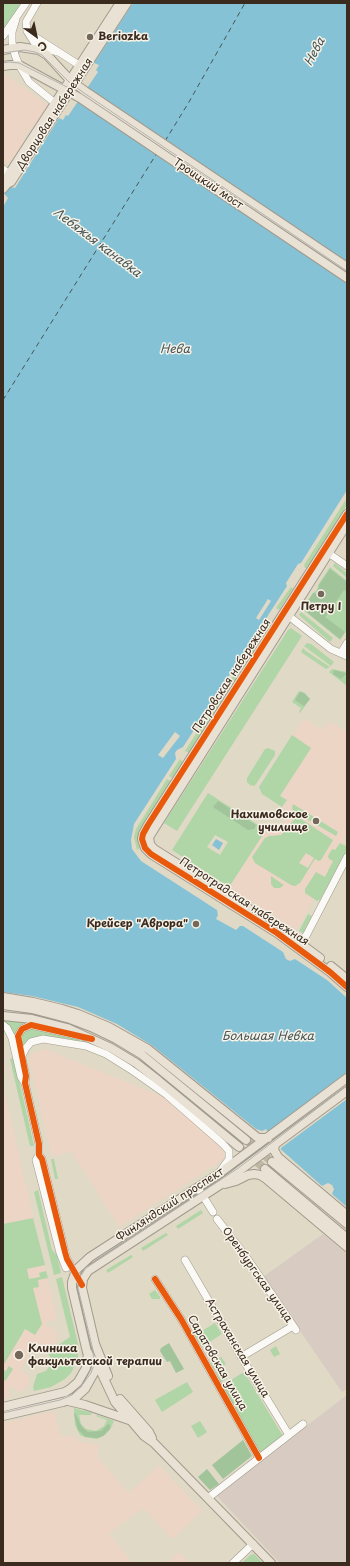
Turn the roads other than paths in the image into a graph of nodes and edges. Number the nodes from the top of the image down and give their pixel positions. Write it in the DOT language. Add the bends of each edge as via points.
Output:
graph roads {
  1 [pos="26,3"];
  2 [pos="37,3"];
  3 [pos="120,3"];
  4 [pos="127,3"];
  5 [pos="16,19"];
  6 [pos="27,31"];
  7 [pos="3,36"];
  8 [pos="13,47"];
  9 [pos="3,50"];
  10 [pos="39,50"];
  11 [pos="58,52"];
  12 [pos="19,65"];
  13 [pos="80,65"];
  14 [pos="3,66"];
  15 [pos="73,81"];
  16 [pos="67,90"];
  17 [pos="55,103"];
  18 [pos="6,171"];
  19 [pos="5,186"];
  20 [pos="347,267"];
  21 [pos="347,278"];
  22 [pos="347,514"];
  23 [pos="347,524"];
  24 [pos="327,551"];
  25 [pos="347,566"];
  26 [pos="287,614"];
  27 [pos="347,643"];
  28 [pos="344,654"];
  29 [pos="149,848"];
  30 [pos="347,857"];
  31 [pos="300,946"];
  32 [pos="347,979"];
  33 [pos="347,987"];
  34 [pos="3,1003"];
  35 [pos="3,1016"];
  36 [pos="3,1025"];
  37 [pos="92,1039"];
  38 [pos="22,1056"];
  39 [pos="347,1078"];
  40 [pos="25,1083"];
  41 [pos="347,1091"];
  42 [pos="268,1138"];
  43 [pos="246,1140"];
  44 [pos="275,1145"];
  45 [pos="239,1147"];
  46 [pos="272,1162"];
  47 [pos="265,1169"];
  48 [pos="217,1175"];
  49 [pos="220,1185"];
  50 [pos="198,1188"];
  51 [pos="203,1196"];
  52 [pos="213,1212"];
  53 [pos="347,1215"];
  54 [pos="218,1219"];
  55 [pos="347,1224"];
  56 [pos="347,1238"];
  57 [pos="347,1247"];
  58 [pos="185,1260"];
  59 [pos="74,1273"];
  60 [pos="85,1277"];
  61 [pos="155,1279"];
  62 [pos="88,1352"];
  63 [pos="99,1356"];
  64 [pos="241,1356"];
  65 [pos="96,1366"];
  66 [pos="86,1368"];
  67 [pos="105,1370"];
  68 [pos="67,1401"];
  69 [pos="3,1407"];
  70 [pos="3,1416"];
  71 [pos="131,1422"];
  72 [pos="303,1424"];
  73 [pos="289,1435"];
  74 [pos="154,1443"];
  75 [pos="259,1458"];
  76 [pos="208,1498"];
  77 [pos="253,1544"];
  78 [pos="233,1563"];
  79 [pos="271,1563"];
  1 -- 5 [label="street"];
  2 -- 6 [label="street" via="26,22"];
  3 -- 13 [label="main road, Дворцовая набережная"];
  4 -- 15 [label="main road, Дворцовая набережная"];
  5 -- 7 [label="street"];
  5 -- 8 [label="street" via="12,32"];
  6 -- 10 [label="street"];
  6 -- 11 [label="street"];
  8 -- 9 [label="main road"];
  8 -- 10 [label="main road"];
  8 -- 12 [label="street"];
  10 -- 11 [label="street"];
  10 -- 15 [label="main road, Троицкий мост"];
  11 -- 13 [label="street"];
  12 -- 14 [label="main road"];
  12 -- 16 [label="main road, Троицкий мост"];
  12 -- 17 [label="street" via="32,86"];
  13 -- 15 [label="main road, Дворцовая набережная"];
  15 -- 16 [label="main road, Дворцовая набережная"];
  15 -- 20 [label="main road, Троицкий мост"];
  16 -- 17 [label="main road, Дворцовая набережная"];
  16 -- 19 [label="main road, Дворцовая набережная" via="11,182"];
  16 -- 21 [label="main road, Троицкий мост"];
  17 -- 18 [label="main road, Дворцовая набережная"];
  18 -- 19 [label="main road, Дворцовая набережная"];
  22 -- 24 [label="main road, Петровская набережная"];
  23 -- 24 [label="main road, Петровская набережная"];
  24 -- 25 [label="street"];
  24 -- 26 [label="main road, Петровская набережная"];
  26 -- 28 [label="street" via="331,649"];
  26 -- 29 [label="main road, Петровская набережная" via="153,828 148,839"];
  27 -- 28 [label="street"];
  29 -- 31 [label="main road, Петроградская набережная"];
  30 -- 31 [label="street"];
  31 -- 32 [label="main road, Петроградская набережная"];
  31 -- 33 [label="main road, Петроградская набережная"];
  34 -- 42 [label="main road" via="33,1002 78,1014 127,1037 148,1049 258,1138"];
  34 -- 43 [label="main road" via="70,1020 116,1039 141,1054"];
  35 -- 37 [label="main road" via="32,1019 60,1026"];
  36 -- 40 [label="street" via="12,1038 21,1077"];
  37 -- 38 [label="street" via="26,1026 18,1036"];
  37 -- 45 [label="main road" via="136,1063"];
  38 -- 40 [label="street"];
  38 -- 48 [label="street" via="31,1042 43,1039 86,1046 106,1054 167,1095 226,1147 229,1159"];
  39 -- 42 [label="main road, Финляндский проспект"];
  40 -- 59 [label="street" via="39,1144 39,1155 36,1160 60,1253 67,1268"];
  41 -- 44 [label="main road, Финляндский проспект"];
  42 -- 48 [label="main road, Финляндский проспект"];
  44 -- 49 [label="main road, Финляндский проспект"];
  44 -- 53 [label="main road" via="274,1150 278,1157"];
  46 -- 55 [label="main road"];
  47 -- 56 [label="main road"];
  48 -- 50 [label="main road, Финляндский проспект"];
  49 -- 51 [label="main road, Финляндский проспект"];
  49 -- 57 [label="main road" via="248,1175 260,1175"];
  50 -- 51 [label="street"];
  50 -- 59 [label="main road, Финляндский проспект" via="90,1257"];
  51 -- 52 [label="street"];
  51 -- 60 [label="main road, Финляндский проспект"];
  54 -- 64 [label="street, Оренбургская улица" via="294,1328"];
  58 -- 64 [label="street, Астраханская улица"];
  59 -- 60 [label="street"];
  59 -- 60 [label="street"];
  59 -- 62 [label="main road" via="72,1288"];
  60 -- 63 [label="main road"];
  61 -- 75 [label="street, Саратовская улица"];
  62 -- 65 [label="main road"];
  62 -- 66 [label="main road"];
  63 -- 65 [label="main road"];
  63 -- 67 [label="main road"];
  64 -- 73 [label="street, Астраханская улица"];
  65 -- 66 [label="main road"];
  65 -- 67 [label="main road"];
  65 -- 68 [label="main road" via="82,1393"];
  65 -- 71 [label="main road" via="115,1402"];
  66 -- 69 [label="main road" via="74,1386 65,1392"];
  67 -- 74 [label="main road" via="120,1399 149,1432"];
  68 -- 70 [label="main road"];
  68 -- 71 [label="main road" via="85,1404"];
  71 -- 74 [label="main road"];
  72 -- 73 [label="street"];
  73 -- 75 [label="street"];
  74 -- 76 [label="main road"];
  75 -- 76 [label="street"];
  76 -- 77 [label="main road"];
  77 -- 78 [label="street"];
  77 -- 79 [label="main road"];
}
